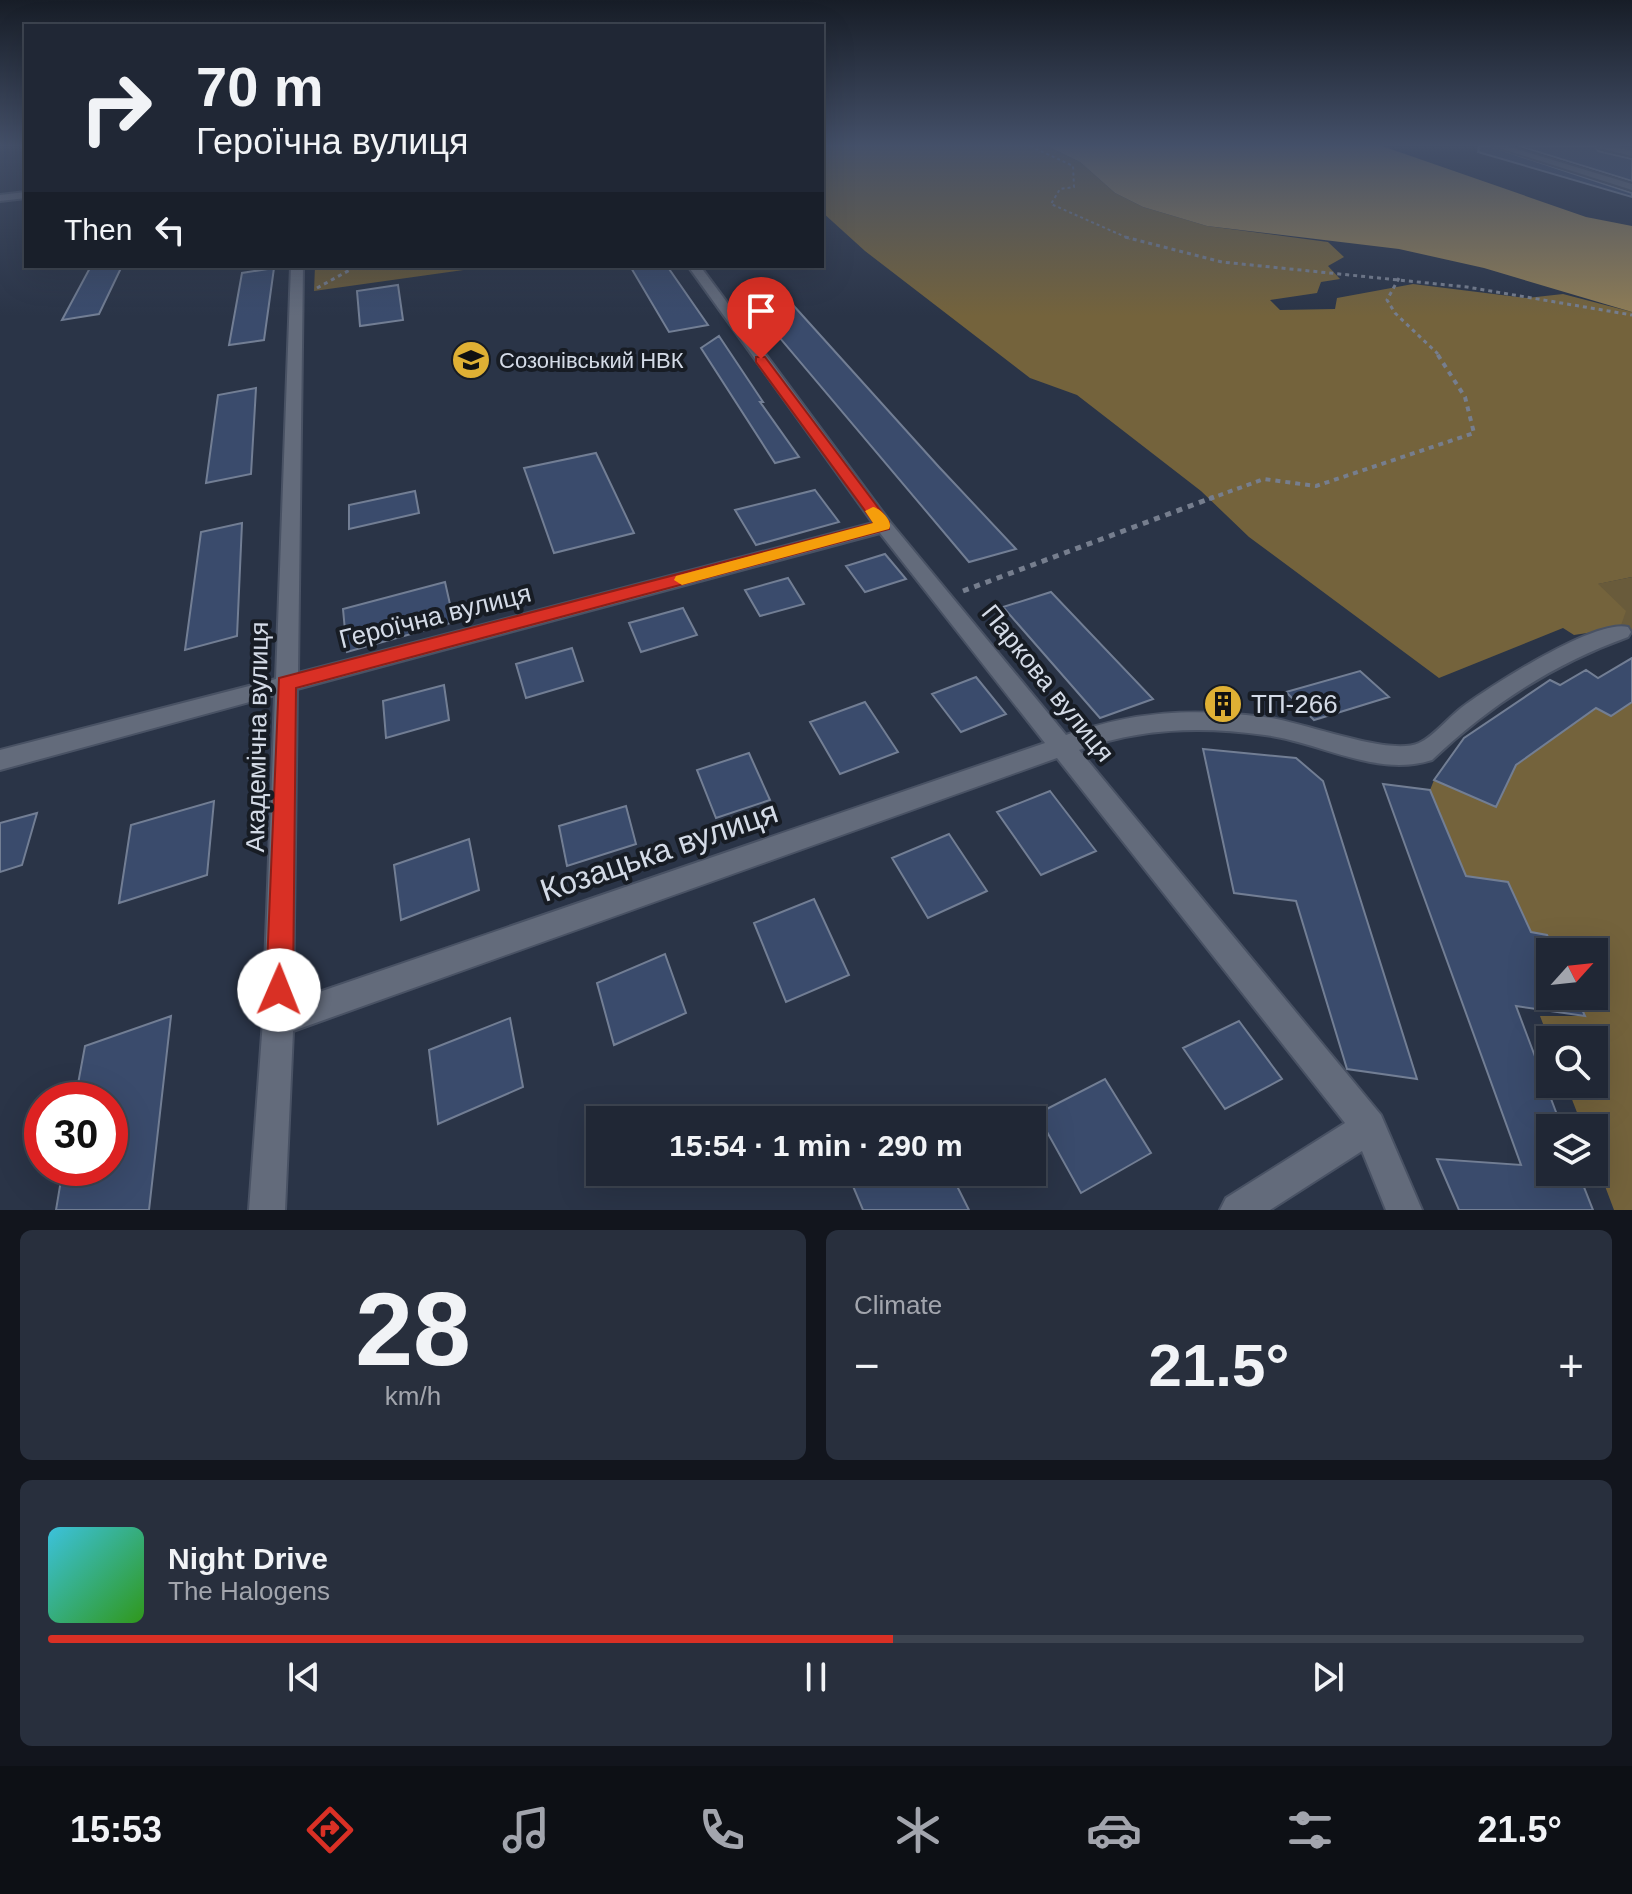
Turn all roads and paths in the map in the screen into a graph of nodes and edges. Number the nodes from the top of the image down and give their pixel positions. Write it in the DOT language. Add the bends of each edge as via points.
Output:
graph roads {
  1 [pos="1052,202"];
  2 [pos="297,268"];
  3 [pos="353,268"];
  4 [pos="695,268"];
  5 [pos="1399,278"];
  6 [pos="295,300"];
  7 [pos="1632,315"];
  8 [pos="884,526"];
  9 [pos="944,598"];
  10 [pos="1621,632"];
  11 [pos="286,684"];
  12 [pos="1063,744"];
  13 [pos="0,760"];
  14 [pos="278,1021"];
  15 [pos="1369,1127"];
  16 [pos="267,1210"];
  17 [pos="1238,1210"];
  18 [pos="1404,1210"];
  1 -- 5 [label="path" via="1088,223 1156,249 1228,264"];
  2 -- 6 [label="street, Академічна вулиця"];
  3 -- 6 [label="path"];
  4 -- 8 [label="street, Паркова вулиця"];
  5 -- 7 [label="path"];
  5 -- 9 [label="path" via="1387,300 1392,314 1430,344 1471,406 1474,433 1316,486 1264,479"];
  6 -- 11 [label="street, Академічна вулиця"];
  8 -- 9 [label="street, Паркова вулиця"];
  8 -- 11 [label="street, Героїчна вулиця"];
  9 -- 12 [label="street, Паркова вулиця"];
  10 -- 12 [label="street, Козацька вулиця" via="1526,674 1462,717 1424,753 1375,755 1266,726 1170,720 1114,728"];
  11 -- 13 [label="street, Героїчна вулиця"];
  11 -- 14 [label="street, Академічна вулиця"];
  12 -- 14 [label="street, Козацька вулиця"];
  12 -- 15 [label="street, Паркова вулиця"];
  14 -- 16 [label="street, Академічна вулиця"];
  15 -- 17 [label="street"];
  15 -- 18 [label="street, Паркова вулиця"];
}
